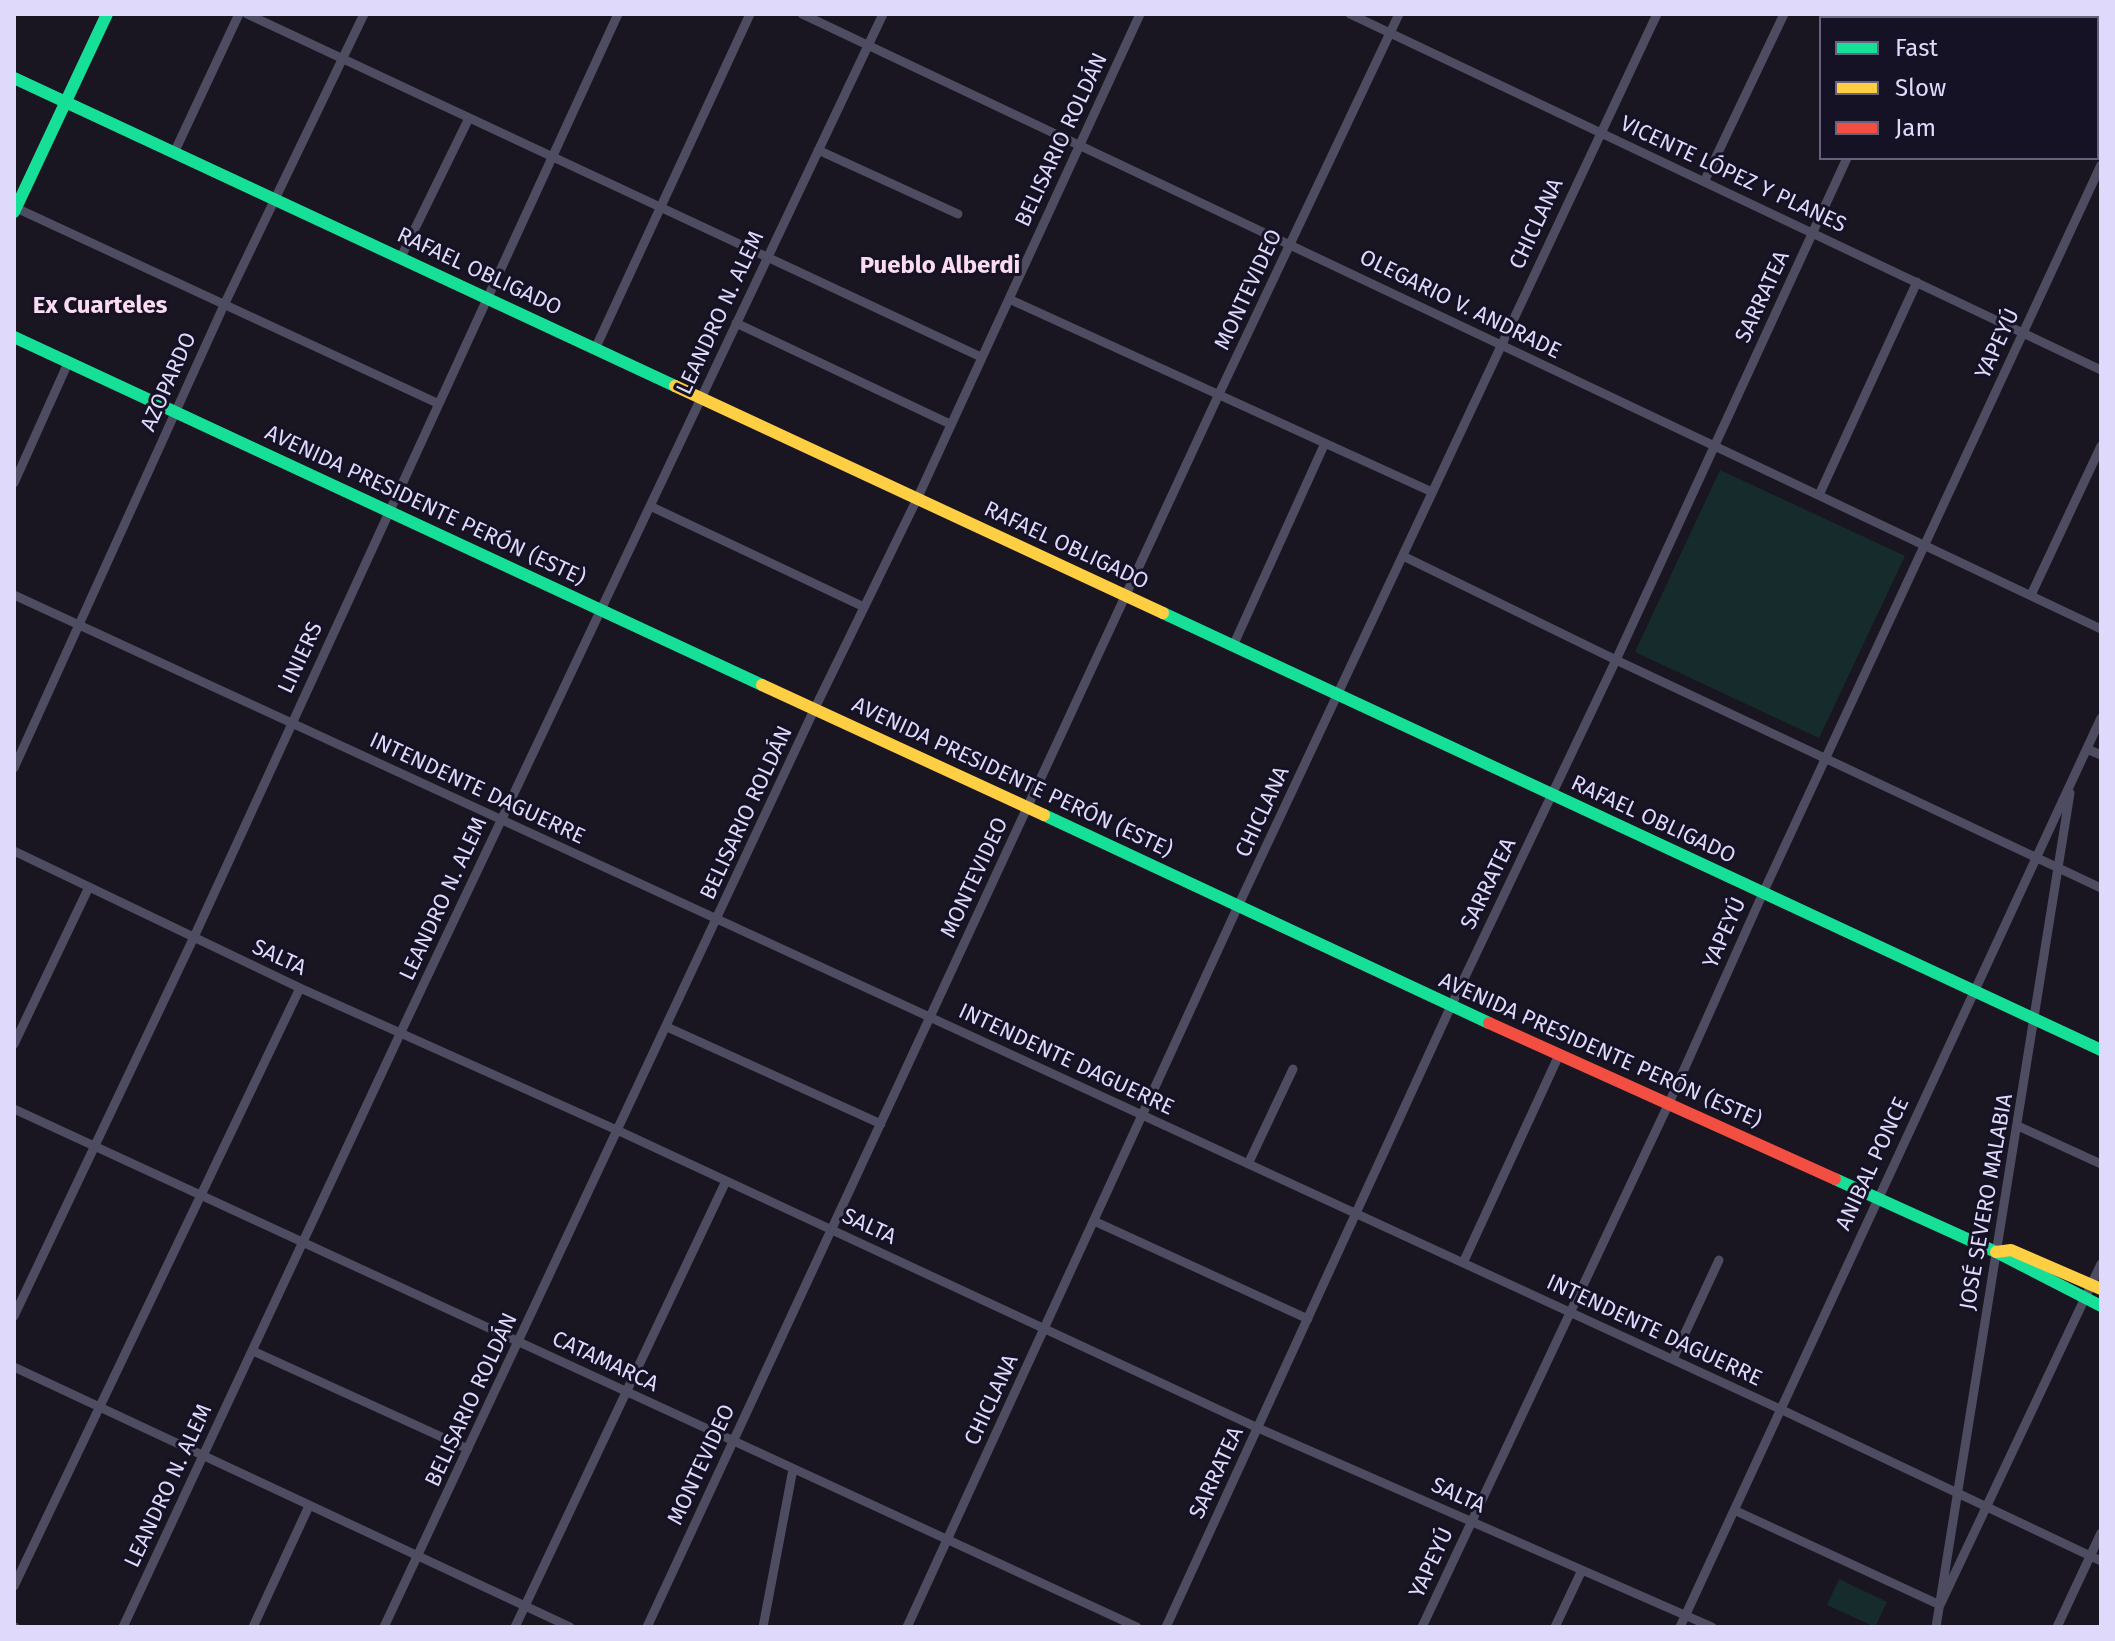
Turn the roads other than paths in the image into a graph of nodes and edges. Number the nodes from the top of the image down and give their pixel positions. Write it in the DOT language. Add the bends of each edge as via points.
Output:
graph roads {
  1 [pos="107,14"];
  2 [pos="239,14"];
  3 [pos="247,14"];
  4 [pos="364,14"];
  5 [pos="618,14"];
  6 [pos="750,14"];
  7 [pos="802,14"];
  8 [pos="883,14"];
  9 [pos="1140,14"];
  10 [pos="1350,14"];
  11 [pos="1399,14"];
  12 [pos="1657,14"];
  13 [pos="1784,14"];
  14 [pos="1390,33"];
  15 [pos="869,45"];
  16 [pos="343,59"];
  17 [pos="14,78"];
  18 [pos="65,101"];
  19 [pos="469,118"];
  20 [pos="1600,132"];
  21 [pos="1079,145"];
  22 [pos="818,150"];
  23 [pos="174,153"];
  24 [pos="552,157"];
  25 [pos="1846,160"];
  26 [pos="2101,165"];
  27 [pos="1704,182"];
  28 [pos="274,198"];
  29 [pos="661,208"];
  30 [pos="15,209"];
  31 [pos="958,214"];
  32 [pos="1813,233"];
  33 [pos="1291,244"];
  34 [pos="401,257"];
  35 [pos="767,257"];
  36 [pos="1917,282"];
  37 [pos="487,299"];
  38 [pos="1009,299"];
  39 [pos="224,305"];
  40 [pos="736,323"];
  41 [pos="2023,333"];
  42 [pos="14,337"];
  43 [pos="1501,344"];
  44 [pos="595,349"];
  45 [pos="981,357"];
  46 [pos="68,363"];
  47 [pos="2101,370"];
  48 [pos="1219,394"];
  49 [pos="701,398"];
  50 [pos="437,403"];
  51 [pos="175,413"];
  52 [pos="950,424"];
  53 [pos="1325,443"];
  54 [pos="2101,446"];
  55 [pos="1713,447"];
  56 [pos="14,483"];
  57 [pos="1432,492"];
  58 [pos="1819,495"];
  59 [pos="917,499"];
  60 [pos="650,506"];
  61 [pos="389,512"];
  62 [pos="1925,545"];
  63 [pos="1403,556"];
  64 [pos="14,595"];
  65 [pos="2031,595"];
  66 [pos="1126,596"];
  67 [pos="864,607"];
  68 [pos="601,608"];
  69 [pos="78,625"];
  70 [pos="2101,629"];
  71 [pos="1233,646"];
  72 [pos="1616,660"];
  73 [pos="1338,695"];
  74 [pos="814,710"];
  75 [pos="2101,718"];
  76 [pos="291,723"];
  77 [pos="2087,749"];
  78 [pos="2101,755"];
  79 [pos="1826,759"];
  80 [pos="14,768"];
  81 [pos="2072,782"];
  82 [pos="1552,795"];
  83 [pos="1028,807"];
  84 [pos="501,819"];
  85 [pos="14,851"];
  86 [pos="2037,857"];
  87 [pos="2059,868"];
  88 [pos="89,887"];
  89 [pos="2101,888"];
  90 [pos="1763,893"];
  91 [pos="1239,904"];
  92 [pos="717,919"];
  93 [pos="194,937"];
  94 [pos="300,988"];
  95 [pos="1974,991"];
  96 [pos="1451,1006"];
  97 [pos="931,1018"];
  98 [pos="2035,1019"];
  99 [pos="667,1027"];
  100 [pos="400,1034"];
  101 [pos="14,1044"];
  102 [pos="2101,1050"];
  103 [pos="1559,1055"];
  104 [pos="1293,1069"];
  105 [pos="1669,1103"];
  106 [pos="14,1109"];
  107 [pos="1142,1115"];
  108 [pos="881,1124"];
  109 [pos="2018,1126"];
  110 [pos="619,1131"];
  111 [pos="96,1147"];
  112 [pos="1248,1164"];
  113 [pos="2101,1164"];
  114 [pos="726,1181"];
  115 [pos="200,1195"];
  116 [pos="1877,1199"];
  117 [pos="1357,1214"];
  118 [pos="1094,1221"];
  119 [pos="832,1230"];
  120 [pos="303,1243"];
  121 [pos="1996,1252"];
  122 [pos="1719,1260"];
  123 [pos="1463,1263"];
  124 [pos="2101,1264"];
  125 [pos="2096,1287"];
  126 [pos="2085,1299"];
  127 [pos="2101,1306"];
  128 [pos="1570,1312"];
  129 [pos="14,1316"];
  130 [pos="1308,1319"];
  131 [pos="1045,1329"];
  132 [pos="519,1342"];
  133 [pos="253,1351"];
  134 [pos="1673,1359"];
  135 [pos="14,1367"];
  136 [pos="628,1392"];
  137 [pos="99,1407"];
  138 [pos="1780,1409"];
  139 [pos="1258,1428"];
  140 [pos="733,1441"];
  141 [pos="468,1449"];
  142 [pos="203,1455"];
  143 [pos="793,1469"];
  144 [pos="1957,1493"];
  145 [pos="309,1506"];
  146 [pos="1986,1506"];
  147 [pos="1734,1510"];
  148 [pos="1472,1521"];
  149 [pos="2101,1533"];
  150 [pos="948,1540"];
  151 [pos="418,1555"];
  152 [pos="2090,1556"];
  153 [pos="2101,1561"];
  154 [pos="1582,1570"];
  155 [pos="14,1586"];
  156 [pos="1940,1605"];
  157 [pos="524,1607"];
  158 [pos="1686,1615"];
  159 [pos="123,1627"];
  160 [pos="253,1627"];
  161 [pos="384,1627"];
  162 [pos="515,1627"];
  163 [pos="570,1627"];
  164 [pos="647,1627"];
  165 [pos="763,1627"];
  166 [pos="907,1627"];
  167 [pos="1137,1627"];
  168 [pos="1166,1627"];
  169 [pos="1422,1627"];
  170 [pos="1555,1627"];
  171 [pos="1680,1627"];
  172 [pos="1712,1627"];
  173 [pos="1936,1627"];
  174 [pos="2057,1627"];
  1 -- 18 [label="main road"];
  2 -- 23 [label="street"];
  3 -- 16 [label="street"];
  4 -- 16 [label="street, AZOPARDO"];
  5 -- 24 [label="street, LINIERS"];
  6 -- 29 [label="street"];
  7 -- 15 [label="street, OLEGARIO V. ANDRADE"];
  8 -- 15 [label="street, LEANDRO N. ALEM"];
  9 -- 21 [label="street, BELISARIO ROLDÁN"];
  10 -- 14 [label="street, VICENTE LÓPEZ Y PLANES"];
  11 -- 14 [label="street, MONTEVIDEO"];
  12 -- 20 [label="street, CHICLANA"];
  13 -- 27 [label="street"];
  14 -- 20 [label="street, VICENTE LÓPEZ Y PLANES"];
  14 -- 33 [label="street, MONTEVIDEO"];
  15 -- 21 [label="street, OLEGARIO V. ANDRADE"];
  15 -- 22 [label="street, LEANDRO N. ALEM"];
  16 -- 19 [label="street"];
  16 -- 28 [label="street, AZOPARDO"];
  17 -- 18 [label="main road, RAFAEL OBLIGADO"];
  18 -- 23 [label="main road, RAFAEL OBLIGADO"];
  18 -- 30 [label="main road"];
  19 -- 24 [label="street"];
  19 -- 34 [label="street"];
  20 -- 27 [label="street, VICENTE LÓPEZ Y PLANES"];
  20 -- 43 [label="street, CHICLANA"];
  21 -- 33 [label="street, OLEGARIO V. ANDRADE"];
  21 -- 38 [label="street, BELISARIO ROLDÁN"];
  22 -- 31 [label="street"];
  22 -- 35 [label="street, LEANDRO N. ALEM"];
  23 -- 28 [label="main road, RAFAEL OBLIGADO"];
  24 -- 29 [label="street"];
  24 -- 37 [label="street, LINIERS"];
  25 -- 32 [label="street, SARRATEA"];
  26 -- 41 [label="street, YAPEYÚ"];
  27 -- 32 [label="street, VICENTE LÓPEZ Y PLANES"];
  28 -- 34 [label="main road, RAFAEL OBLIGADO"];
  28 -- 39 [label="street, AZOPARDO"];
  29 -- 35 [label="street"];
  29 -- 44 [label="street"];
  30 -- 39 [label="street"];
  32 -- 36 [label="street, VICENTE LÓPEZ Y PLANES"];
  32 -- 55 [label="street, SARRATEA"];
  33 -- 43 [label="street, OLEGARIO V. ANDRADE"];
  33 -- 48 [label="street, MONTEVIDEO"];
  34 -- 37 [label="main road, RAFAEL OBLIGADO"];
  35 -- 40 [label="street, LEANDRO N. ALEM"];
  35 -- 45 [label="street"];
  36 -- 41 [label="street, VICENTE LÓPEZ Y PLANES"];
  36 -- 58 [label="street"];
  37 -- 44 [label="main road, RAFAEL OBLIGADO"];
  37 -- 50 [label="street, LINIERS"];
  38 -- 45 [label="street, BELISARIO ROLDÁN"];
  38 -- 48 [label="street"];
  39 -- 50 [label="street"];
  39 -- 51 [label="street, AZOPARDO"];
  40 -- 49 [label="street, LEANDRO N. ALEM"];
  40 -- 52 [label="street"];
  41 -- 47 [label="street, VICENTE LÓPEZ Y PLANES"];
  41 -- 62 [label="street, YAPEYÚ"];
  42 -- 46 [label="main road, AVENIDA PRESIDENTE PERÓN (ESTE)"];
  43 -- 55 [label="street, OLEGARIO V. ANDRADE"];
  43 -- 57 [label="street, CHICLANA"];
  44 -- 49 [label="main road, RAFAEL OBLIGADO"];
  45 -- 52 [label="street, BELISARIO ROLDÁN"];
  46 -- 51 [label="main road, AVENIDA PRESIDENTE PERÓN (ESTE)"];
  46 -- 56 [label="street"];
  48 -- 53 [label="street"];
  48 -- 66 [label="street, MONTEVIDEO"];
  49 -- 59 [label="main road, RAFAEL OBLIGADO"];
  49 -- 60 [label="street, LEANDRO N. ALEM"];
  50 -- 61 [label="street, LINIERS"];
  51 -- 61 [label="main road, AVENIDA PRESIDENTE PERÓN (ESTE)"];
  51 -- 69 [label="street, AZOPARDO"];
  52 -- 59 [label="street, BELISARIO ROLDÁN"];
  53 -- 57 [label="street"];
  53 -- 71 [label="street"];
  54 -- 65 [label="street"];
  55 -- 58 [label="street, OLEGARIO V. ANDRADE"];
  55 -- 72 [label="street, SARRATEA"];
  57 -- 63 [label="street, CHICLANA"];
  58 -- 62 [label="street, OLEGARIO V. ANDRADE"];
  59 -- 66 [label="main road, RAFAEL OBLIGADO"];
  59 -- 67 [label="street, BELISARIO ROLDÁN"];
  60 -- 67 [label="street"];
  60 -- 68 [label="street, LEANDRO N. ALEM"];
  61 -- 68 [label="main road, AVENIDA PRESIDENTE PERÓN (ESTE)"];
  61 -- 76 [label="street, LINIERS"];
  62 -- 65 [label="street, OLEGARIO V. ANDRADE"];
  62 -- 79 [label="street, YAPEYÚ"];
  63 -- 72 [label="street"];
  63 -- 73 [label="street, CHICLANA"];
  64 -- 69 [label="street, INTENDENTE DAGUERRE"];
  65 -- 70 [label="street, OLEGARIO V. ANDRADE"];
  66 -- 71 [label="main road, RAFAEL OBLIGADO"];
  66 -- 83 [label="street, MONTEVIDEO"];
  67 -- 74 [label="street, BELISARIO ROLDÁN"];
  68 -- 74 [label="main road, AVENIDA PRESIDENTE PERÓN (ESTE)"];
  68 -- 84 [label="street, LEANDRO N. ALEM"];
  69 -- 76 [label="street, INTENDENTE DAGUERRE"];
  69 -- 80 [label="street, AZOPARDO"];
  71 -- 73 [label="main road, RAFAEL OBLIGADO"];
  72 -- 79 [label="street"];
  72 -- 82 [label="street, SARRATEA"];
  73 -- 82 [label="main road, RAFAEL OBLIGADO"];
  73 -- 91 [label="street, CHICLANA"];
  74 -- 83 [label="main road, AVENIDA PRESIDENTE PERÓN (ESTE)"];
  74 -- 92 [label="street, BELISARIO ROLDÁN"];
  75 -- 77 [label="street, ANIBAL PONCE"];
  76 -- 84 [label="street, INTENDENTE DAGUERRE"];
  76 -- 93 [label="street, LINIERS"];
  77 -- 78 [label="street"];
  77 -- 81 [label="street, ANIBAL PONCE"];
  79 -- 86 [label="street"];
  79 -- 90 [label="street, YAPEYÚ"];
  81 -- 86 [label="street, ANIBAL PONCE"];
  81 -- 87 [label="street, JOSÉ SEVERO MALABIA"];
  82 -- 90 [label="main road, RAFAEL OBLIGADO"];
  82 -- 96 [label="street, SARRATEA"];
  83 -- 91 [label="main road, AVENIDA PRESIDENTE PERÓN (ESTE)"];
  83 -- 97 [label="street, MONTEVIDEO"];
  84 -- 92 [label="street, INTENDENTE DAGUERRE"];
  84 -- 100 [label="street, LEANDRO N. ALEM"];
  85 -- 88 [label="street, SALTA"];
  86 -- 87 [label="street"];
  86 -- 95 [label="street, ANIBAL PONCE"];
  87 -- 89 [label="street"];
  87 -- 98 [label="street, JOSÉ SEVERO MALABIA"];
  88 -- 93 [label="street, SALTA"];
  88 -- 101 [label="street"];
  90 -- 95 [label="main road, RAFAEL OBLIGADO"];
  90 -- 105 [label="street, YAPEYÚ"];
  91 -- 96 [label="main road, AVENIDA PRESIDENTE PERÓN (ESTE)"];
  91 -- 107 [label="street, CHICLANA"];
  92 -- 97 [label="street, INTENDENTE DAGUERRE"];
  92 -- 99 [label="street, BELISARIO ROLDÁN"];
  93 -- 94 [label="street, SALTA"];
  93 -- 111 [label="street, LINIERS"];
  94 -- 100 [label="street, SALTA"];
  94 -- 115 [label="street"];
  95 -- 98 [label="main road, RAFAEL OBLIGADO"];
  95 -- 116 [label="street, ANIBAL PONCE"];
  96 -- 103 [label="main road, AVENIDA PRESIDENTE PERÓN (ESTE)"];
  96 -- 117 [label="street, SARRATEA"];
  97 -- 107 [label="street, INTENDENTE DAGUERRE"];
  97 -- 108 [label="street, MONTEVIDEO"];
  98 -- 102 [label="main road, RAFAEL OBLIGADO"];
  98 -- 109 [label="street, JOSÉ SEVERO MALABIA"];
  99 -- 108 [label="street"];
  99 -- 110 [label="street, BELISARIO ROLDÁN"];
  100 -- 110 [label="street, SALTA"];
  100 -- 120 [label="street, LEANDRO N. ALEM"];
  103 -- 105 [label="main road, AVENIDA PRESIDENTE PERÓN (ESTE)"];
  103 -- 123 [label="street"];
  104 -- 112 [label="street"];
  105 -- 116 [label="main road, AVENIDA PRESIDENTE PERÓN (ESTE)"];
  105 -- 128 [label="street, YAPEYÚ"];
  106 -- 111 [label="street, CATAMARCA"];
  107 -- 112 [label="street, INTENDENTE DAGUERRE"];
  107 -- 118 [label="street, CHICLANA"];
  108 -- 119 [label="street, MONTEVIDEO"];
  109 -- 113 [label="street"];
  109 -- 121 [label="street, JOSÉ SEVERO MALABIA"];
  110 -- 114 [label="street, SALTA"];
  110 -- 132 [label="street, BELISARIO ROLDÁN"];
  111 -- 115 [label="street, CATAMARCA"];
  111 -- 129 [label="street, LINIERS"];
  112 -- 117 [label="street, INTENDENTE DAGUERRE"];
  114 -- 119 [label="street, SALTA"];
  114 -- 136 [label="street"];
  115 -- 120 [label="street, CATAMARCA"];
  115 -- 137 [label="street"];
  116 -- 121 [label="main road, AVENIDA PRESIDENTE PERÓN (ESTE)"];
  116 -- 138 [label="street, ANIBAL PONCE"];
  117 -- 123 [label="street, INTENDENTE DAGUERRE"];
  117 -- 130 [label="street, SARRATEA"];
  118 -- 130 [label="street"];
  118 -- 131 [label="street, CHICLANA"];
  119 -- 131 [label="street, SALTA"];
  119 -- 140 [label="street, MONTEVIDEO"];
  120 -- 132 [label="street, CATAMARCA"];
  120 -- 133 [label="street, LEANDRO N. ALEM"];
  121 -- 125 [label="main road, AVENIDA PRESIDENTE PERÓN (ESTE)" via="2011,1250"];
  121 -- 126 [label="main road, AVENIDA PRESIDENTE PERÓN (ESTE)"];
  121 -- 144 [label="street, JOSÉ SEVERO MALABIA"];
  122 -- 134 [label="street"];
  123 -- 128 [label="street, INTENDENTE DAGUERRE"];
  124 -- 125 [label="street"];
  125 -- 126 [label="street"];
  126 -- 127 [label="main road, AVENIDA PRESIDENTE PERÓN (ESTE)"];
  126 -- 146 [label="street"];
  128 -- 134 [label="street, INTENDENTE DAGUERRE"];
  128 -- 148 [label="street, YAPEYÚ"];
  130 -- 139 [label="street, SARRATEA"];
  131 -- 139 [label="street, SALTA"];
  131 -- 150 [label="street, CHICLANA"];
  132 -- 136 [label="street, CATAMARCA"];
  132 -- 141 [label="street, BELISARIO ROLDÁN"];
  133 -- 141 [label="street"];
  133 -- 142 [label="street, LEANDRO N. ALEM"];
  134 -- 138 [label="street, INTENDENTE DAGUERRE"];
  135 -- 137 [label="street"];
  136 -- 140 [label="street, CATAMARCA"];
  136 -- 157 [label="street"];
  137 -- 142 [label="street"];
  137 -- 155 [label="street"];
  138 -- 144 [label="street, INTENDENTE DAGUERRE"];
  138 -- 147 [label="street, ANIBAL PONCE"];
  139 -- 148 [label="street, SALTA"];
  139 -- 168 [label="street, SARRATEA"];
  140 -- 143 [label="street, CATAMARCA"];
  140 -- 164 [label="street, MONTEVIDEO"];
  141 -- 151 [label="street, BELISARIO ROLDÁN"];
  142 -- 145 [label="street"];
  142 -- 159 [label="street, LEANDRO N. ALEM"];
  143 -- 150 [label="street, CATAMARCA"];
  143 -- 165 [label="street"];
  144 -- 146 [label="street, INTENDENTE DAGUERRE"];
  144 -- 156 [label="street, JOSÉ SEVERO MALABIA"];
  145 -- 151 [label="street"];
  145 -- 160 [label="street"];
  146 -- 152 [label="street, INTENDENTE DAGUERRE"];
  146 -- 156 [label="street"];
  147 -- 156 [label="street"];
  147 -- 158 [label="street, ANIBAL PONCE"];
  148 -- 154 [label="street, SALTA"];
  148 -- 169 [label="street, YAPEYÚ"];
  149 -- 152 [label="street"];
  150 -- 166 [label="street, CHICLANA"];
  150 -- 167 [label="street, CATAMARCA"];
  151 -- 157 [label="street"];
  151 -- 161 [label="street, BELISARIO ROLDÁN"];
  152 -- 153 [label="street, INTENDENTE DAGUERRE"];
  152 -- 174 [label="street"];
  154 -- 158 [label="street, SALTA"];
  154 -- 170 [label="street"];
  156 -- 173 [label="street, JOSÉ SEVERO MALABIA"];
  157 -- 162 [label="street"];
  157 -- 163 [label="street"];
  158 -- 171 [label="street, ANIBAL PONCE"];
  158 -- 172 [label="street, SALTA"];
}
